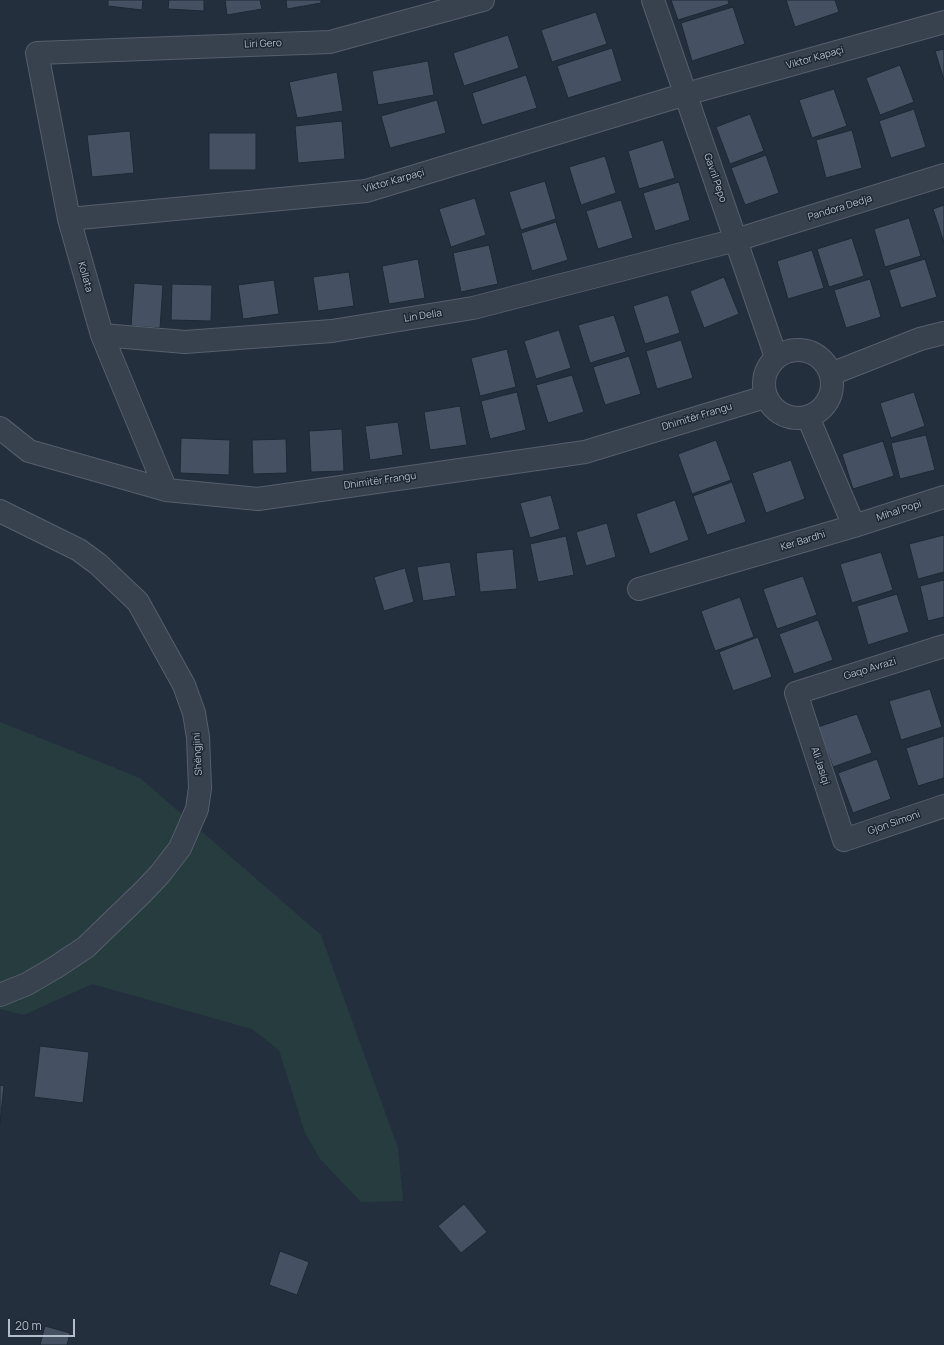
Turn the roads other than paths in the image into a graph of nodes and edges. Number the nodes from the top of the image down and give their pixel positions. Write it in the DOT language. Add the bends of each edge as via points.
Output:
graph roads {
  1 [pos="484,0"];
  2 [pos="653,0"];
  3 [pos="944,22"];
  4 [pos="38,53"];
  5 [pos="686,94"];
  6 [pos="944,175"];
  7 [pos="69,219"];
  8 [pos="736,240"];
  9 [pos="944,333"];
  10 [pos="102,335"];
  11 [pos="776,356"];
  12 [pos="831,374"];
  13 [pos="765,396"];
  14 [pos="808,417"];
  15 [pos="0,428"];
  16 [pos="166,490"];
  17 [pos="944,497"];
  18 [pos="0,511"];
  19 [pos="854,526"];
  20 [pos="639,589"];
  21 [pos="944,646"];
  22 [pos="796,693"];
  23 [pos="944,806"];
  24 [pos="844,840"];
  25 [pos="0,994"];
  1 -- 4 [label="street, Liri Gero" via="330,42"];
  2 -- 5 [label="street, Gavril Pepo"];
  3 -- 5 [label="street, Viktor Kapaçi"];
  4 -- 7 [label="street, Kollata"];
  5 -- 7 [label="street, Viktor Karpaçi" via="366,190"];
  5 -- 8 [label="street, Gavril Pepo"];
  6 -- 8 [label="street, Pandora Dedja"];
  7 -- 10 [label="street, Kollata"];
  8 -- 10 [label="street, Lin Delia" via="473,308 332,331 185,342"];
  8 -- 11 [label="street, Gavril Pepo"];
  9 -- 12 [label="street" via="920,339"];
  10 -- 16 [label="street, Kollata"];
  11 -- 12 [label="street" via="797,349 808,351 826,364"];
  11 -- 13 [label="street" via="764,375"];
  12 -- 14 [label="street" via="830,396 818,412"];
  13 -- 14 [label="street" via="774,409 787,417"];
  13 -- 16 [label="street, Dhimitër Frangu" via="585,452 258,499"];
  14 -- 19 [label="street"];
  15 -- 16 [label="street, Dhimitër Frangu" via="29,452"];
  17 -- 19 [label="street, Mihal Popi"];
  18 -- 25 [label="street, Shëngjini" via="79,550 98,564 138,602 184,685 194,713 198,737 200,788 197,809 180,848 143,892 86,947 27,984"];
  19 -- 20 [label="street, Ker Bardhi"];
  21 -- 22 [label="street, Gaqo Avrazi"];
  22 -- 24 [label="street, Ali Jasiqi"];
  23 -- 24 [label="street, Gjon Simoni"];
}
